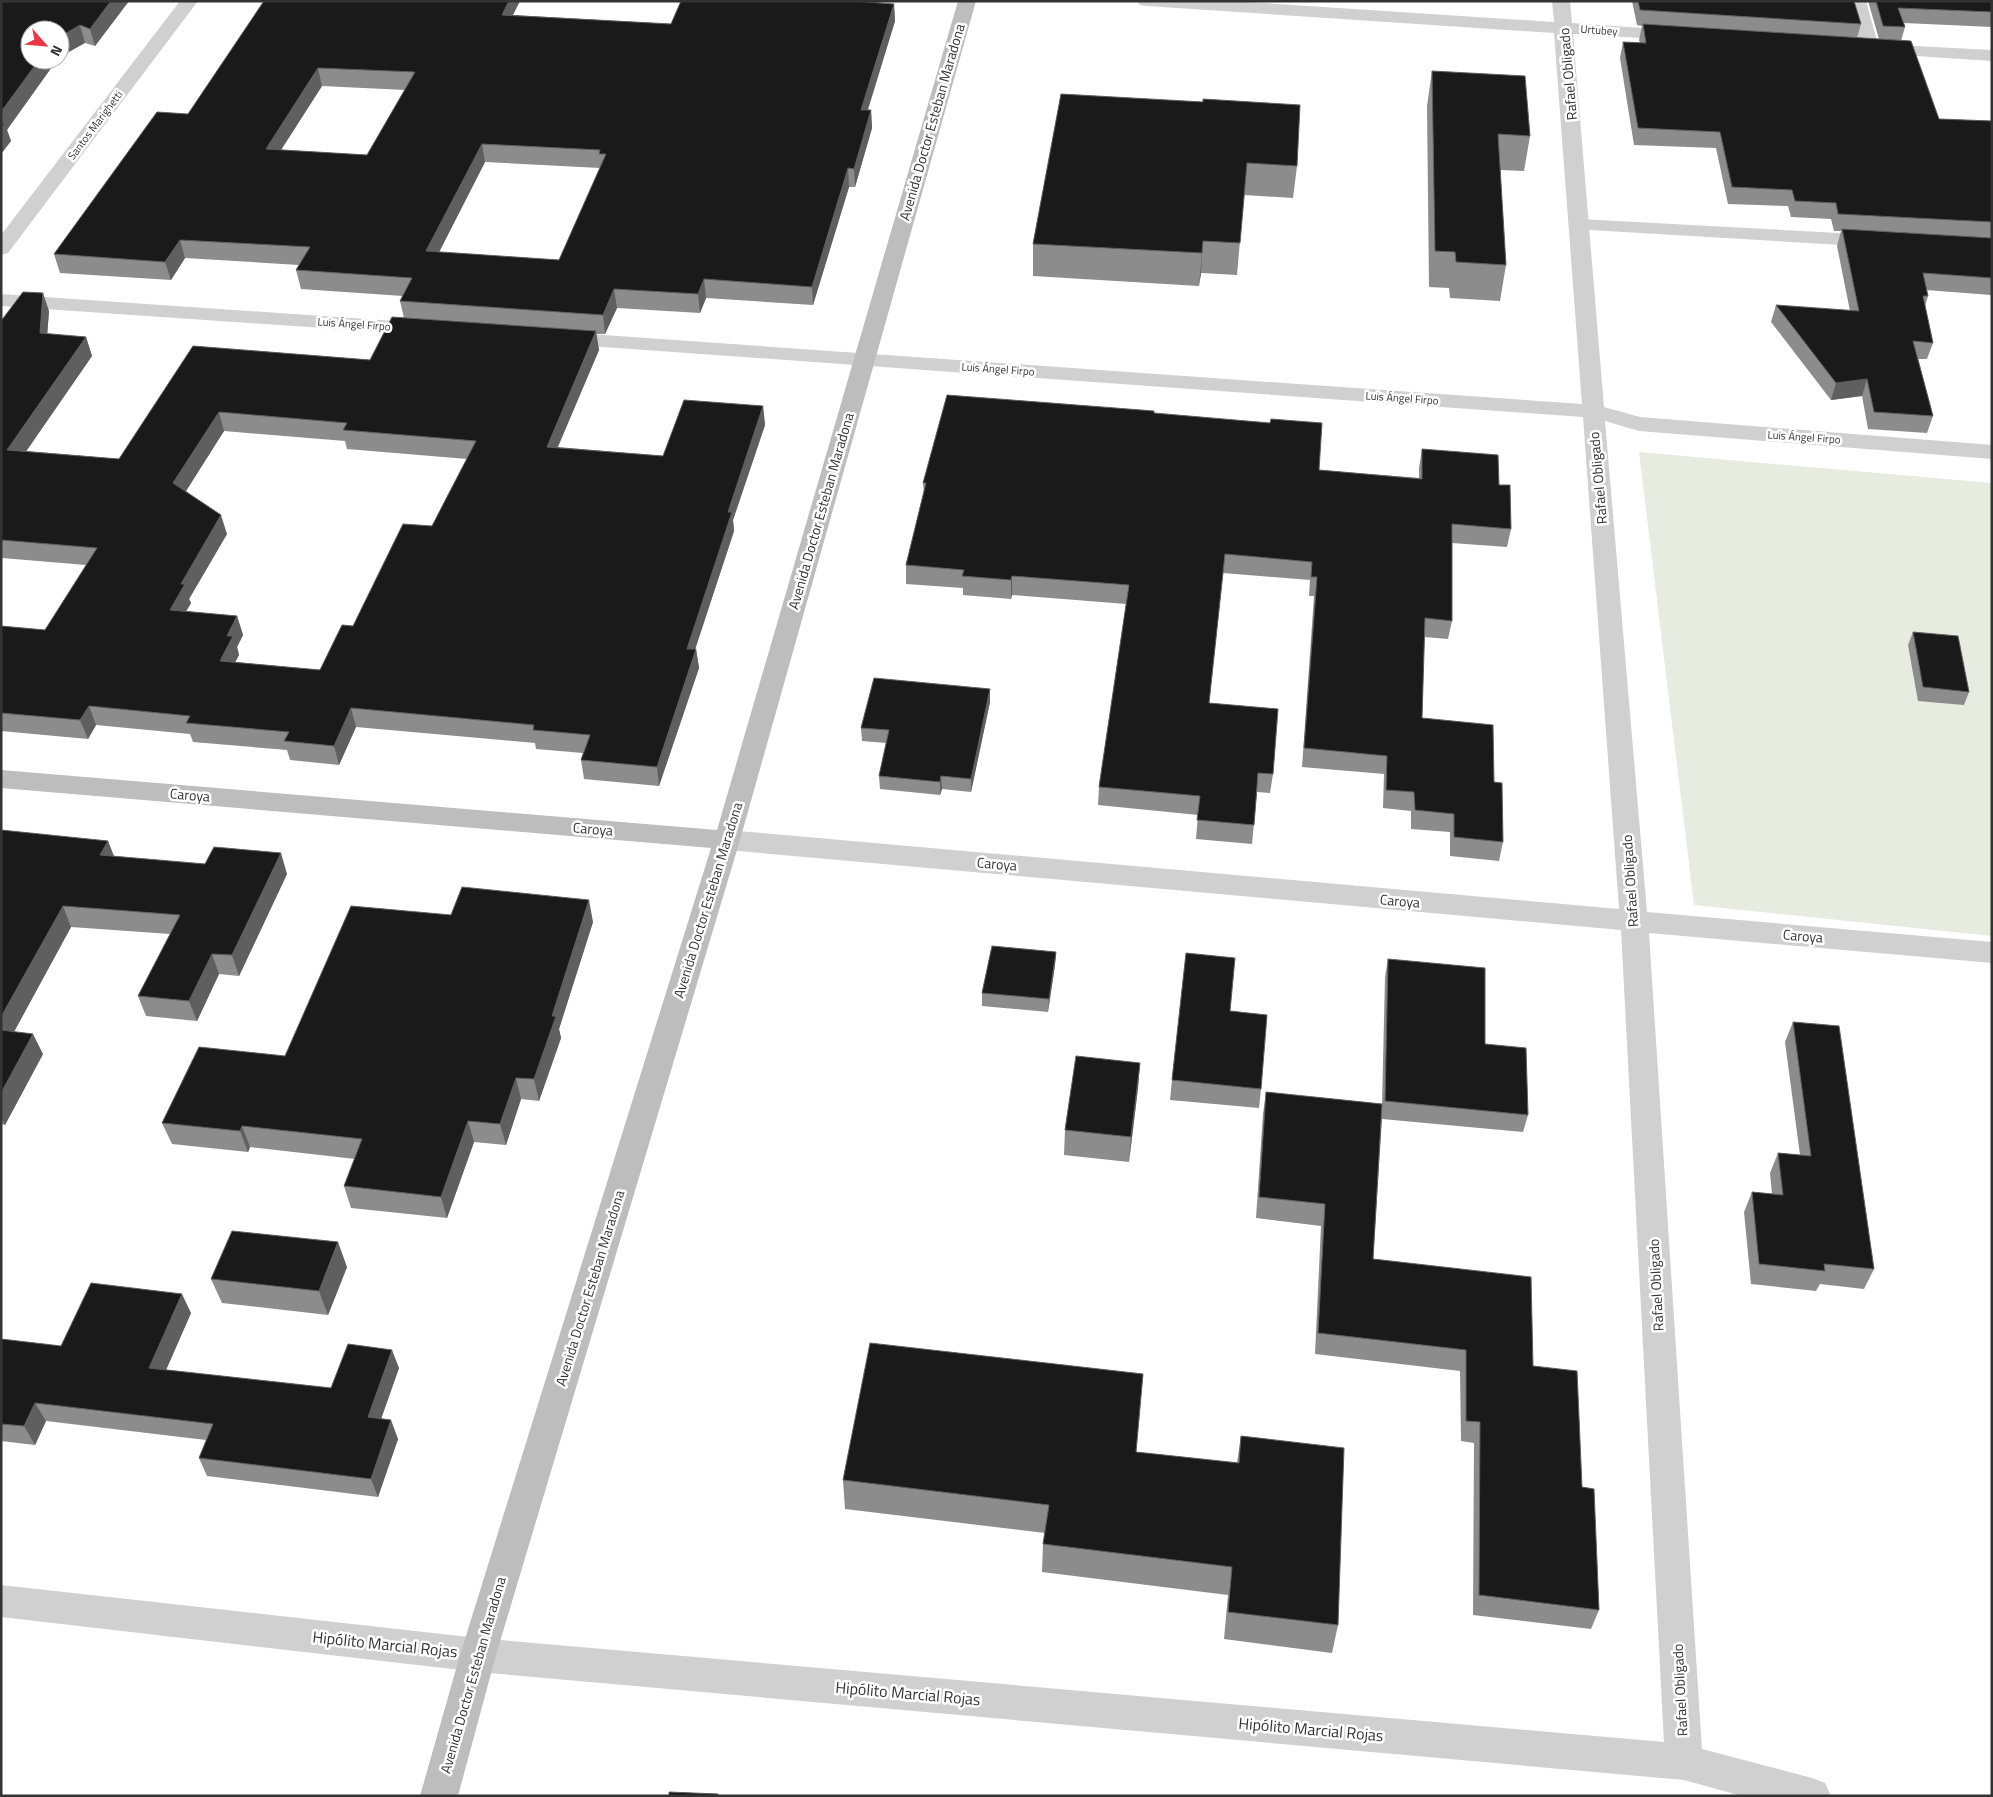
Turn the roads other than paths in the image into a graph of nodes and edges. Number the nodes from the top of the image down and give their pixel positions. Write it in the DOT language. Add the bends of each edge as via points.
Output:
graph roads {
  1 [pos="189,1"];
  2 [pos="967,1"];
  3 [pos="1146,1"];
  4 [pos="1561,1"];
  5 [pos="1857,1"];
  6 [pos="1564,28"];
  7 [pos="1692,36"];
  8 [pos="1850,47"];
  9 [pos="1870,48"];
  10 [pos="1992,56"];
  11 [pos="1580,225"];
  12 [pos="1894,242"];
  13 [pos="1,249"];
  14 [pos="1,300"];
  15 [pos="448,330"];
  16 [pos="537,337"];
  17 [pos="865,359"];
  18 [pos="1593,411"];
  19 [pos="1992,452"];
  20 [pos="1,779"];
  21 [pos="727,840"];
  22 [pos="1634,922"];
  23 [pos="1992,953"];
  24 [pos="1,1601"];
  25 [pos="478,1655"];
  26 [pos="1684,1762"];
  27 [pos="1803,1794"];
  28 [pos="439,1796"];
  1 -- 13 [label="street, Santos Marighetti"];
  2 -- 17 [label="main road, Avenida Doctor Esteban Maradona"];
  3 -- 6 [label="street, Urtubey"];
  4 -- 6 [label="street, Rafael Obligado"];
  5 -- 9 [label="street"];
  6 -- 7 [label="street, Urtubey"];
  6 -- 11 [label="street, Rafael Obligado"];
  8 -- 9 [label="street"];
  9 -- 10 [label="street"];
  11 -- 12 [label="street"];
  11 -- 18 [label="street, Rafael Obligado"];
  14 -- 15 [label="street, Luis Ángel Firpo"];
  16 -- 17 [label="street, Luis Ángel Firpo"];
  17 -- 18 [label="street, Luis Ángel Firpo"];
  17 -- 21 [label="main road, Avenida Doctor Esteban Maradona"];
  18 -- 19 [label="street, Luis Ángel Firpo" via="1639,424"];
  18 -- 22 [label="street, Rafael Obligado"];
  20 -- 21 [label="main road, Caroya"];
  21 -- 22 [label="street, Caroya"];
  21 -- 25 [label="main road, Avenida Doctor Esteban Maradona"];
  22 -- 23 [label="street, Caroya"];
  22 -- 26 [label="street, Rafael Obligado"];
  24 -- 25 [label="street, Hipólito Marcial Rojas"];
  25 -- 26 [label="street, Hipólito Marcial Rojas"];
  25 -- 28 [label="main road, Avenida Doctor Esteban Maradona"];
  26 -- 27 [label="street, Hipólito Marcial Rojas"];
}
